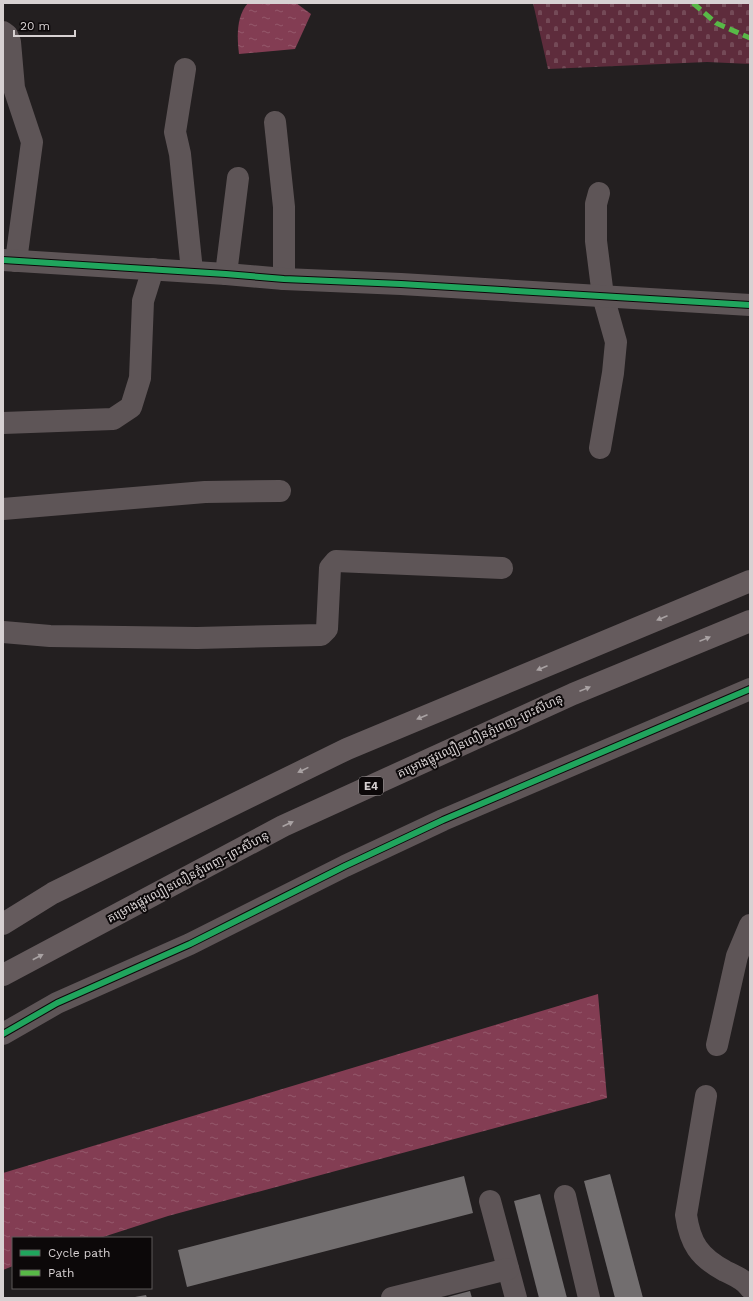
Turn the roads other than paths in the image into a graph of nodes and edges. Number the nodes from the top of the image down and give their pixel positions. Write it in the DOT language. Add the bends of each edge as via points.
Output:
graph roads {
  1 [pos="3,32"];
  2 [pos="185,69"];
  3 [pos="275,122"];
  4 [pos="238,178"];
  5 [pos="599,193"];
  6 [pos="10,260"];
  7 [pos="153,269"];
  8 [pos="192,272"];
  9 [pos="226,274"];
  10 [pos="284,279"];
  11 [pos="603,296"];
  12 [pos="750,305"];
  13 [pos="3,423"];
  14 [pos="600,448"];
  15 [pos="280,491"];
  16 [pos="3,509"];
  17 [pos="502,568"];
  18 [pos="750,581"];
  19 [pos="750,621"];
  20 [pos="3,632"];
  21 [pos="750,689"];
  22 [pos="3,924"];
  23 [pos="750,925"];
  24 [pos="3,975"];
  25 [pos="3,1034"];
  26 [pos="717,1045"];
  27 [pos="706,1096"];
  28 [pos="565,1196"];
  29 [pos="490,1201"];
  30 [pos="508,1269"];
  31 [pos="750,1288"];
  32 [pos="392,1298"];
  33 [pos="516,1298"];
  34 [pos="589,1298"];
  1 -- 6 [label="street" via="10,42 14,88 32,142"];
  2 -- 8 [label="street" via="175,132 180,154"];
  3 -- 10 [label="street" via="284,207"];
  4 -- 9 [label="street"];
  5 -- 11 [label="street" via="596,204 596,241"];
  6 -- 7 [label="street"];
  7 -- 8 [label="street"];
  7 -- 13 [label="street" via="143,301 140,378 131,407 113,419"];
  8 -- 9 [label="street"];
  9 -- 10 [label="street"];
  10 -- 11 [label="street"];
  11 -- 12 [label="street"];
  11 -- 14 [label="street" via="616,342"];
  15 -- 16 [label="street" via="205,492"];
  17 -- 20 [label="street" via="336,561 330,568 327,629 321,635 197,638 50,636"];
  18 -- 22 [label="highway, one-way" via="347,749 53,893"];
  24 -- 19 [label="highway, គម្រោងផ្លូវល្បឿនលឿនភ្នំពេញ-ព្រះសីហនុ / E4, one-way" via="283,826 573,694"];
  21 -- 25 [label="street" via="443,820 190,944 57,1003"];
  23 -- 26 [label="street" via="737,956"];
  27 -- 31 [label="street" via="686,1215 688,1234 699,1252 722,1269 745,1281"];
  28 -- 34 [label="street"];
  29 -- 30 [label="street"];
  30 -- 32 [label="street"];
  30 -- 33 [label="street"];
}
